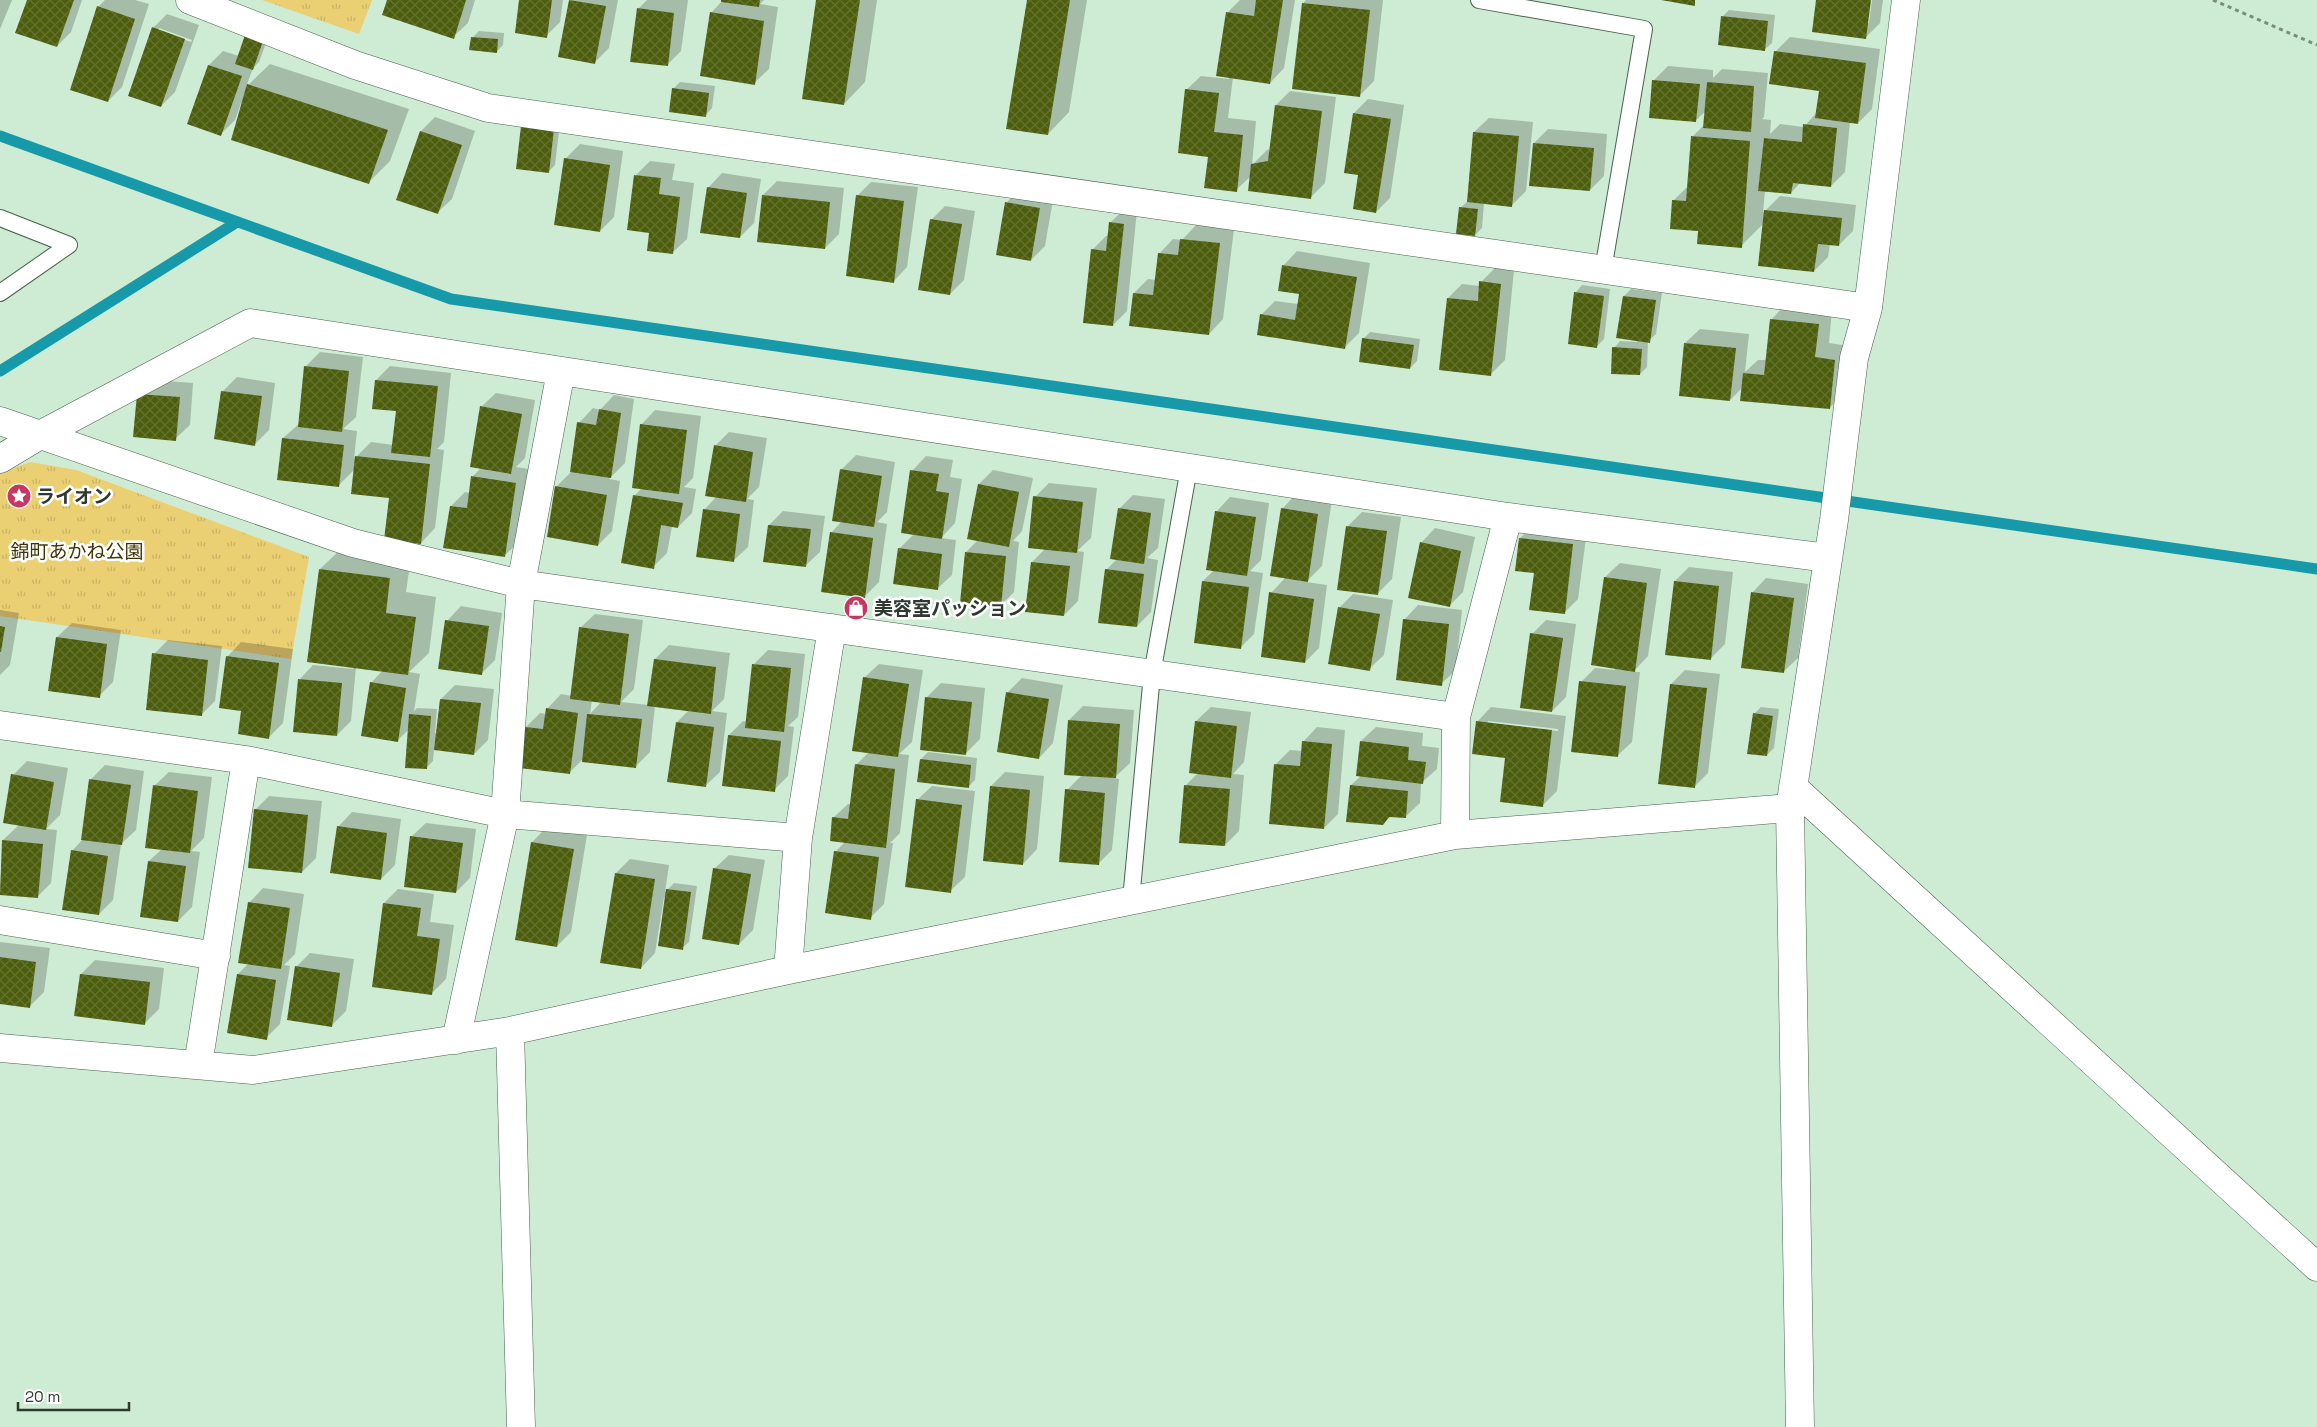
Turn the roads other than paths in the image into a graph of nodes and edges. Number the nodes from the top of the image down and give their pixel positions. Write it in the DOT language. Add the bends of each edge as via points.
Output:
graph roads {
  1 [pos="190,0"];
  2 [pos="1478,0"];
  3 [pos="1906,0"];
  4 [pos="0,218"];
  5 [pos="1603,270"];
  6 [pos="0,293"];
  7 [pos="1868,308"];
  8 [pos="561,371"];
  9 [pos="0,421"];
  10 [pos="40,435"];
  11 [pos="0,459"];
  12 [pos="1189,468"];
  13 [pos="1508,517"];
  14 [pos="1828,558"];
  15 [pos="521,584"];
  16 [pos="832,628"];
  17 [pos="1152,674"];
  18 [pos="1456,717"];
  19 [pos="0,725"];
  20 [pos="246,760"];
  21 [pos="1791,797"];
  22 [pos="505,814"];
  23 [pos="1454,835"];
  24 [pos="798,838"];
  25 [pos="1131,900"];
  26 [pos="0,920"];
  27 [pos="216,956"];
  28 [pos="788,970"];
  29 [pos="510,1031"];
  30 [pos="456,1040"];
  31 [pos="0,1048"];
  32 [pos="198,1065"];
  33 [pos="2317,1267"];
  34 [pos="521,1427"];
  35 [pos="1800,1427"];
  1 -- 5 [label="street" via="355,65 488,108"];
  2 -- 5 [label="lane" via="1644,29"];
  3 -- 7 [label="street"];
  4 -- 6 [label="lane" via="69,245"];
  5 -- 7 [label="street"];
  7 -- 14 [label="street" via="1854,358"];
  8 -- 10 [label="street" via="250,323"];
  8 -- 12 [label="street"];
  8 -- 15 [label="street"];
  9 -- 10 [label="street"];
  10 -- 11 [label="street"];
  10 -- 15 [label="street" via="353,543"];
  12 -- 13 [label="street"];
  12 -- 17 [label="lane"];
  13 -- 14 [label="street"];
  13 -- 18 [label="street"];
  14 -- 21 [label="street"];
  15 -- 16 [label="street"];
  15 -- 22 [label="street"];
  16 -- 17 [label="street"];
  16 -- 24 [label="street"];
  17 -- 18 [label="street"];
  17 -- 25 [label="lane"];
  18 -- 23 [label="street"];
  19 -- 20 [label="street"];
  20 -- 22 [label="street"];
  20 -- 27 [label="street"];
  21 -- 23 [label="street"];
  21 -- 33 [label="street"];
  21 -- 35 [label="street"];
  22 -- 24 [label="street"];
  22 -- 30 [label="street"];
  23 -- 25 [label="street"];
  24 -- 28 [label="street"];
  25 -- 28 [label="street"];
  26 -- 27 [label="street"];
  27 -- 32 [label="street"];
  28 -- 29 [label="street"];
  29 -- 30 [label="street"];
  29 -- 34 [label="street"];
  30 -- 32 [label="street" via="253,1070"];
  31 -- 32 [label="street"];
}
